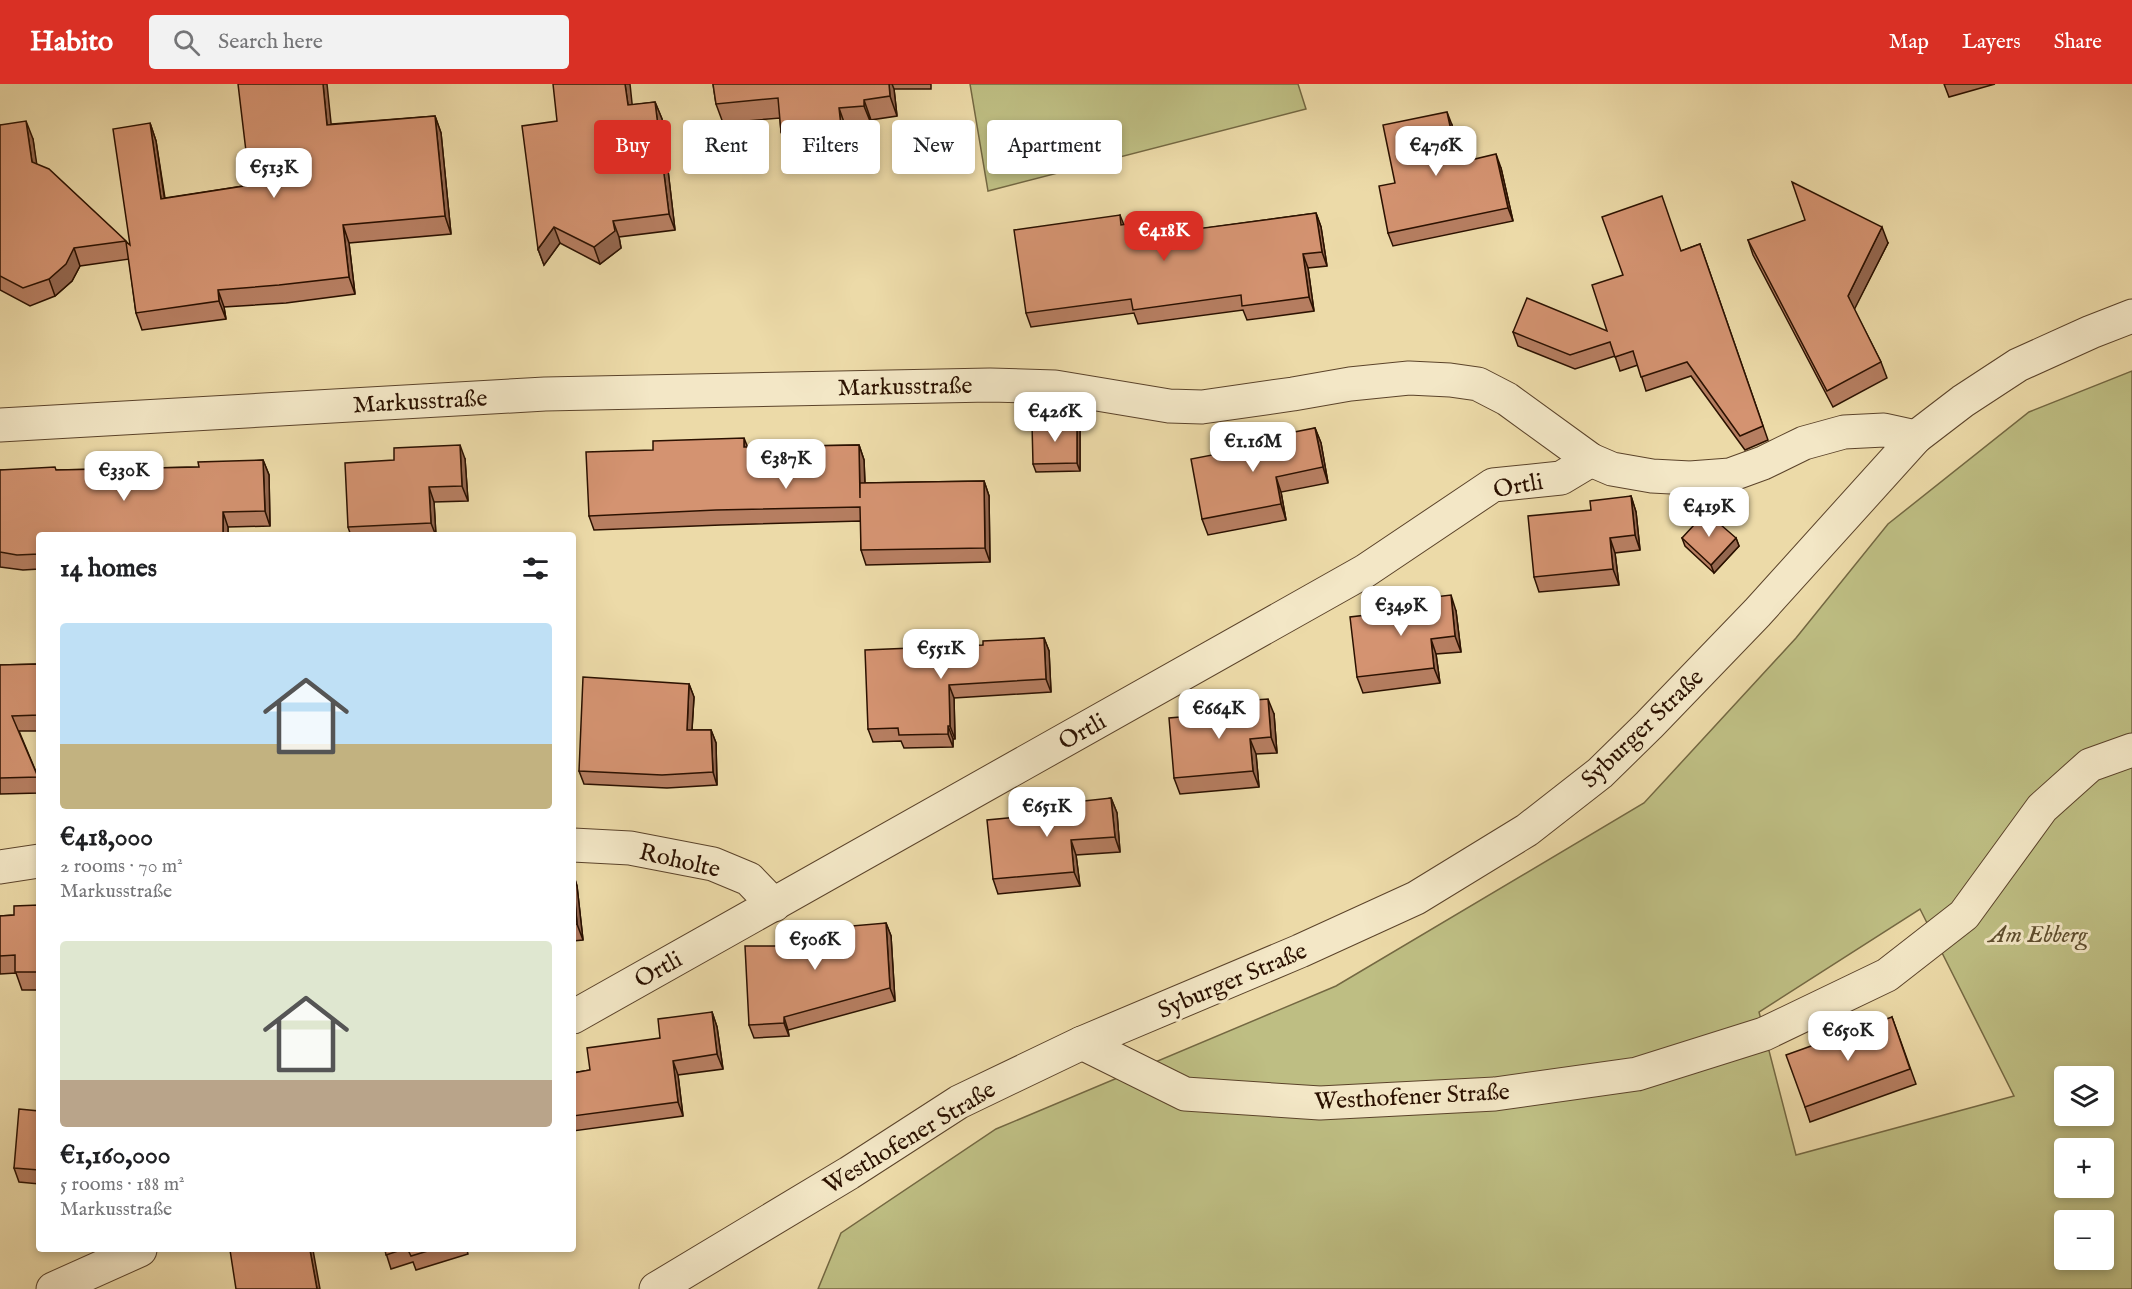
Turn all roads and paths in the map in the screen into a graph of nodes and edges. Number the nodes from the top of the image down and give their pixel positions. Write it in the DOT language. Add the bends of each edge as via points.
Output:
graph roads {
  1 [pos="2132,316"];
  2 [pos="0,425"];
  3 [pos="1916,437"];
  4 [pos="1601,465"];
  5 [pos="2132,750"];
  6 [pos="576,845"];
  7 [pos="36,861"];
  8 [pos="0,867"];
  9 [pos="774,905"];
  10 [pos="576,1015"];
  11 [pos="1082,1043"];
  12 [pos="136,1252"];
  13 [pos="53,1289"];
  14 [pos="656,1289"];
  1 -- 3 [label="street, Syburger Straße" via="2018,366"];
  2 -- 4 [label="street, Markusstraße" via="545,394 990,385 1055,387 1169,406 1202,407 1409,378 1478,384"];
  3 -- 4 [label="street, Markusstraße" via="1884,430 1844,432 1804,443 1730,475 1652,476"];
  3 -- 11 [label="street, Syburger Straße" via="1757,613 1649,725 1600,772 1527,830 1416,898"];
  4 -- 9 [label="street, Ortli" via="1561,478 1493,485 1365,571"];
  5 -- 11 [label="street, Westhofener Straße" via="2090,765 2042,808 1964,915 1887,975 1764,1034 1637,1074 1495,1094 1320,1103 1185,1094"];
  6 -- 9 [label="street, Roholte" via="630,848 713,864 749,879"];
  7 -- 8 [label="street"];
  9 -- 10 [label="street, Ortli"];
  11 -- 14 [label="street, Westhofener Straße" via="959,1102"];
  12 -- 13 [label="street"];
}
